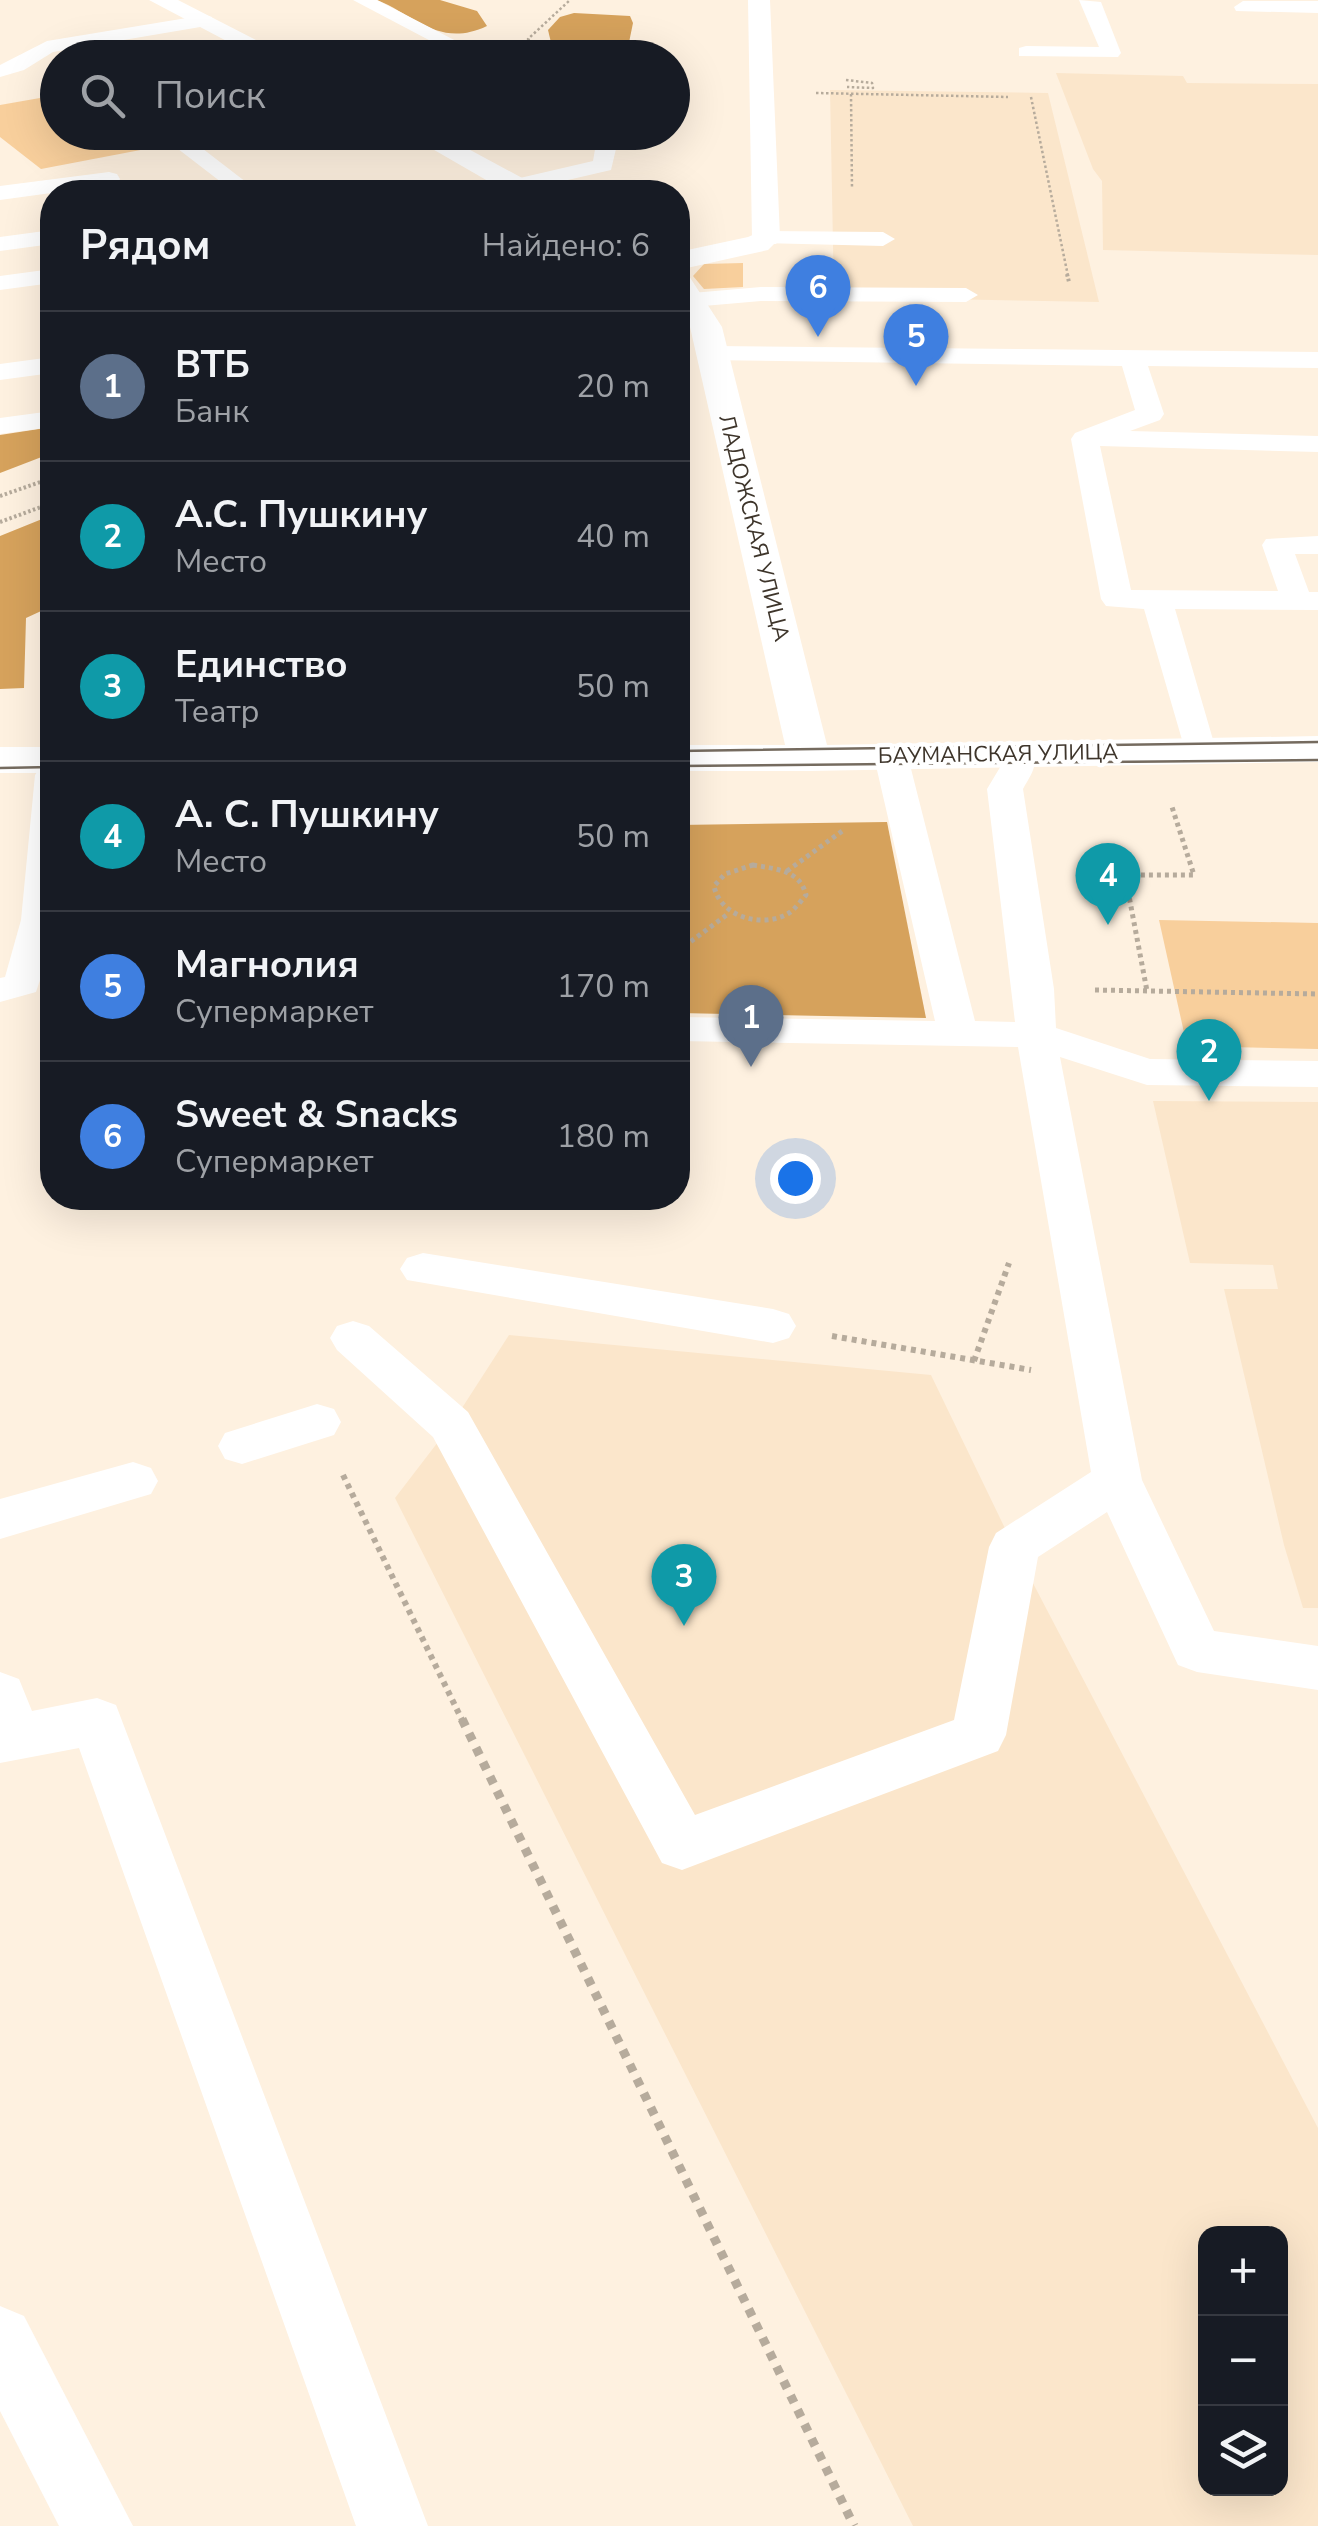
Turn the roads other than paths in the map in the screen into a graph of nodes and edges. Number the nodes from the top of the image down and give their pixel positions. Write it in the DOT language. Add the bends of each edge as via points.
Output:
graph roads {
  1 [pos="160,0"];
  2 [pos="362,0"];
  3 [pos="758,0"];
  4 [pos="1088,0"];
  5 [pos="1243,7"];
  6 [pos="1318,7"];
  7 [pos="205,21"];
  8 [pos="113,40"];
  9 [pos="243,40"];
  10 [pos="443,40"];
  11 [pos="1026,52"];
  12 [pos="40,58"];
  13 [pos="0,70"];
  14 [pos="191,150"];
  15 [pos="449,150"];
  16 [pos="606,150"];
  17 [pos="109,179"];
  18 [pos="101,180"];
  19 [pos="232,180"];
  20 [pos="504,180"];
  21 [pos="552,180"];
  22 [pos="40,188"];
  23 [pos="0,193"];
  24 [pos="766,238"];
  25 [pos="40,239"];
  26 [pos="884,240"];
  27 [pos="0,244"];
  28 [pos="690,258"];
  29 [pos="40,278"];
  30 [pos="0,283"];
  31 [pos="690,291"];
  32 [pos="966,295"];
  33 [pos="690,310"];
  34 [pos="700,349"];
  35 [pos="1133,358"];
  36 [pos="1318,360"];
  37 [pos="40,367"];
  38 [pos="0,372"];
  39 [pos="40,421"];
  40 [pos="0,426"];
  41 [pos="1085,439"];
  42 [pos="1318,444"];
  43 [pos="1318,546"];
  44 [pos="1158,600"];
  45 [pos="1307,601"];
  46 [pos="1318,749"];
  47 [pos="1199,750"];
  48 [pos="1018,754"];
  49 [pos="891,757"];
  50 [pos="690,758"];
  51 [pos="808,758"];
  52 [pos="0,760"];
  53 [pos="40,760"];
  54 [pos="40,920"];
  55 [pos="0,990"];
  56 [pos="1035,1012"];
  57 [pos="690,1028"];
  58 [pos="958,1032"];
  59 [pos="1318,1074"];
  60 [pos="423,1270"];
  61 [pos="774,1326"];
  62 [pos="353,1338"];
  63 [pos="317,1422"];
  64 [pos="242,1446"];
  65 [pos="1117,1480"];
  66 [pos="133,1481"];
  67 [pos="0,1519"];
  68 [pos="1318,1668"];
  69 [pos="4,1724"];
  70 [pos="0,2340"];
  71 [pos="97,2526"];
  72 [pos="392,2526"];
  1 -- 7 [label="street"];
  2 -- 10 [label="lane"];
  3 -- 24 [label="street"];
  4 -- 11 [label="lane" via="1111,53"];
  5 -- 6 [label="lane"];
  7 -- 8 [label="lane"];
  7 -- 9 [label="street"];
  12 -- 13 [label="lane"];
  14 -- 19 [label="lane"];
  15 -- 20 [label="street"];
  16 -- 21 [label="lane" via="604,165"];
  17 -- 18 [label="lane"];
  22 -- 23 [label="lane"];
  24 -- 26 [label="lane"];
  24 -- 28 [label="street"];
  25 -- 27 [label="lane"];
  29 -- 30 [label="lane"];
  31 -- 32 [label="lane"];
  33 -- 34 [label="street, ЛАДОЖСКАЯ УЛИЦА"];
  34 -- 35 [label="lane"];
  34 -- 51 [label="street, ЛАДОЖСКАЯ УЛИЦА"];
  35 -- 36 [label="lane"];
  35 -- 41 [label="lane" via="1150,414"];
  37 -- 38 [label="lane"];
  39 -- 40 [label="lane"];
  41 -- 42 [label="lane"];
  41 -- 44 [label="lane" via="1117,600"];
  43 -- 45 [label="lane" via="1277,545"];
  44 -- 45 [label="lane"];
  44 -- 47 [label="lane"];
  46 -- 47 [label="street, БАУМАНСКАЯ УЛИЦА"];
  47 -- 48 [label="street, БАУМАНСКАЯ УЛИЦА"];
  48 -- 49 [label="street, БАУМАНСКАЯ УЛИЦА"];
  48 -- 56 [label="lane" via="1005,789"];
  49 -- 51 [label="street, БАУМАНСКАЯ УЛИЦА"];
  49 -- 58 [label="lane"];
  50 -- 51 [label="street, БАУМАНСКАЯ УЛИЦА"];
  52 -- 53 [label="street"];
  54 -- 55 [label="lane" via="22,984"];
  56 -- 58 [label="lane"];
  56 -- 59 [label="lane" via="1147,1072"];
  56 -- 65 [label="lane"];
  57 -- 58 [label="lane"];
  60 -- 61 [label="lane"];
  62 -- 65 [label="lane" via="451,1425 682,1845 979,1735 1014,1547"];
  63 -- 64 [label="lane"];
  65 -- 68 [label="lane" via="1197,1650"];
  66 -- 67 [label="lane"];
  69 -- 72 [label="lane" via="96,1721"];
  70 -- 71 [label="lane"];
}
